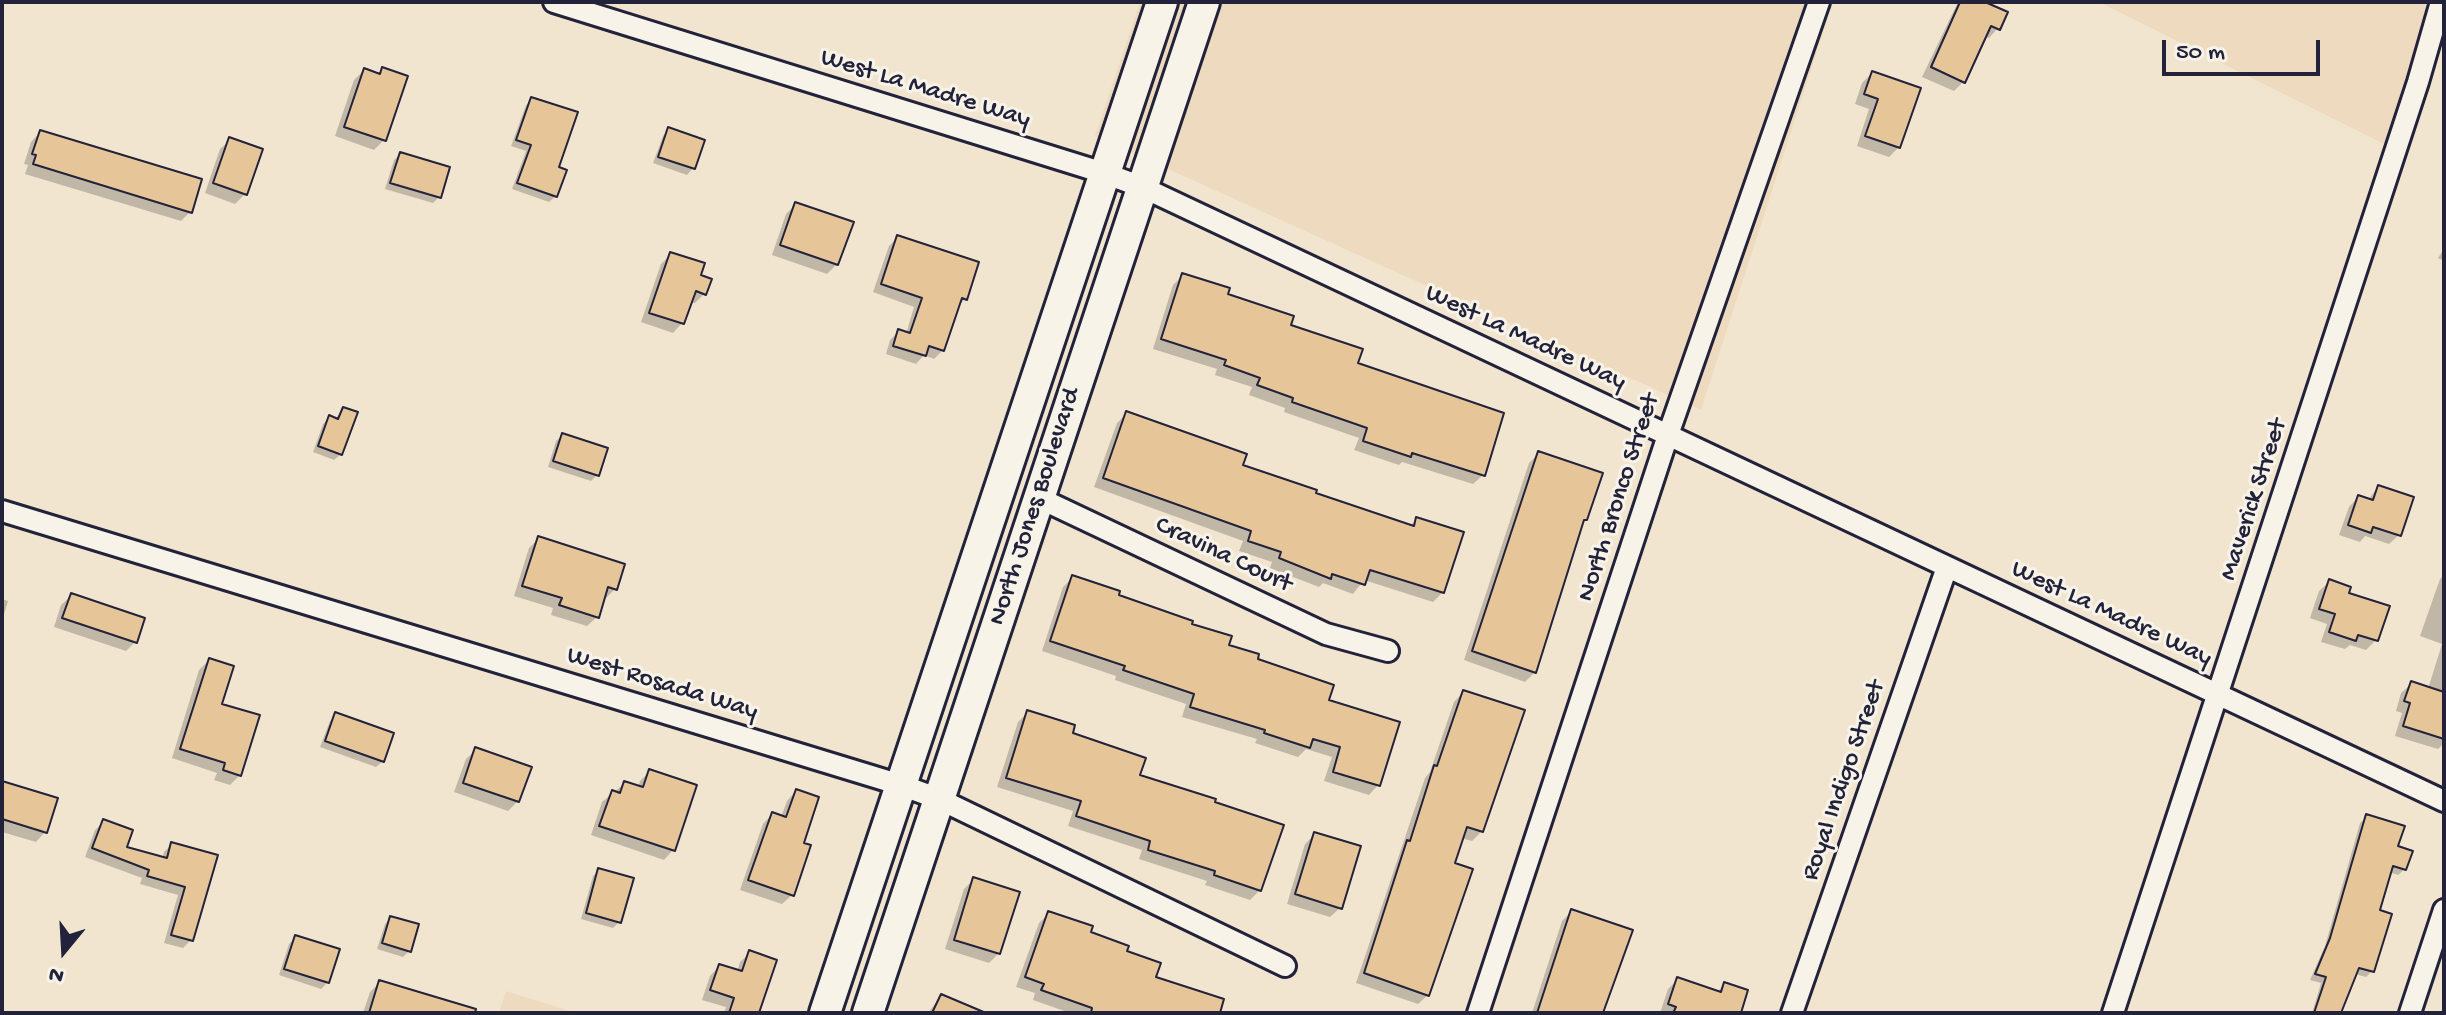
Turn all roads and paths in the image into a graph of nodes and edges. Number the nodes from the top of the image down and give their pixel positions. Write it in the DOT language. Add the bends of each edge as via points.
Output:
graph roads {
  1 [pos="554,2"];
  2 [pos="1162,2"];
  3 [pos="1204,2"];
  4 [pos="1819,2"];
  5 [pos="2441,2"];
  6 [pos="1104,173"];
  7 [pos="1142,187"];
  8 [pos="1668,435"];
  9 [pos="1039,498"];
  10 [pos="2,511"];
  11 [pos="1947,567"];
  12 [pos="1388,651"];
  13 [pos="2219,695"];
  14 [pos="901,785"];
  15 [pos="939,799"];
  16 [pos="2444,801"];
  17 [pos="2444,910"];
  18 [pos="1285,966"];
  19 [pos="825,1013"];
  20 [pos="868,1013"];
  21 [pos="1478,1013"];
  22 [pos="1792,1013"];
  23 [pos="2113,1013"];
  24 [pos="2410,1013"];
  1 -- 6 [label="street, West La Madre Way"];
  2 -- 6 [label="main road, North Jones Boulevard"];
  3 -- 7 [label="main road, North Jones Boulevard"];
  4 -- 8 [label="street, North Bronco Street"];
  5 -- 13 [label="street, Maverick Street"];
  6 -- 7 [label="street, West La Madre Way"];
  6 -- 14 [label="main road, North Jones Boulevard"];
  7 -- 8 [label="street, West La Madre Way"];
  7 -- 9 [label="main road, North Jones Boulevard"];
  8 -- 11 [label="street, West La Madre Way"];
  8 -- 21 [label="street, North Bronco Street"];
  9 -- 12 [label="street, Cravina Court" via="1326,634"];
  9 -- 15 [label="main road, North Jones Boulevard"];
  10 -- 14 [label="street, West Rosada Way"];
  11 -- 13 [label="street, West La Madre Way"];
  11 -- 22 [label="street, Royal Indigo Street"];
  13 -- 16 [label="street, West La Madre Way"];
  13 -- 23 [label="street, Maverick Street"];
  14 -- 15 [label="street, West Rosada Way"];
  14 -- 19 [label="main road, North Jones Boulevard"];
  15 -- 18 [label="street, West Rosada Way"];
  15 -- 20 [label="main road, North Jones Boulevard"];
  17 -- 24 [label="street"];
}
